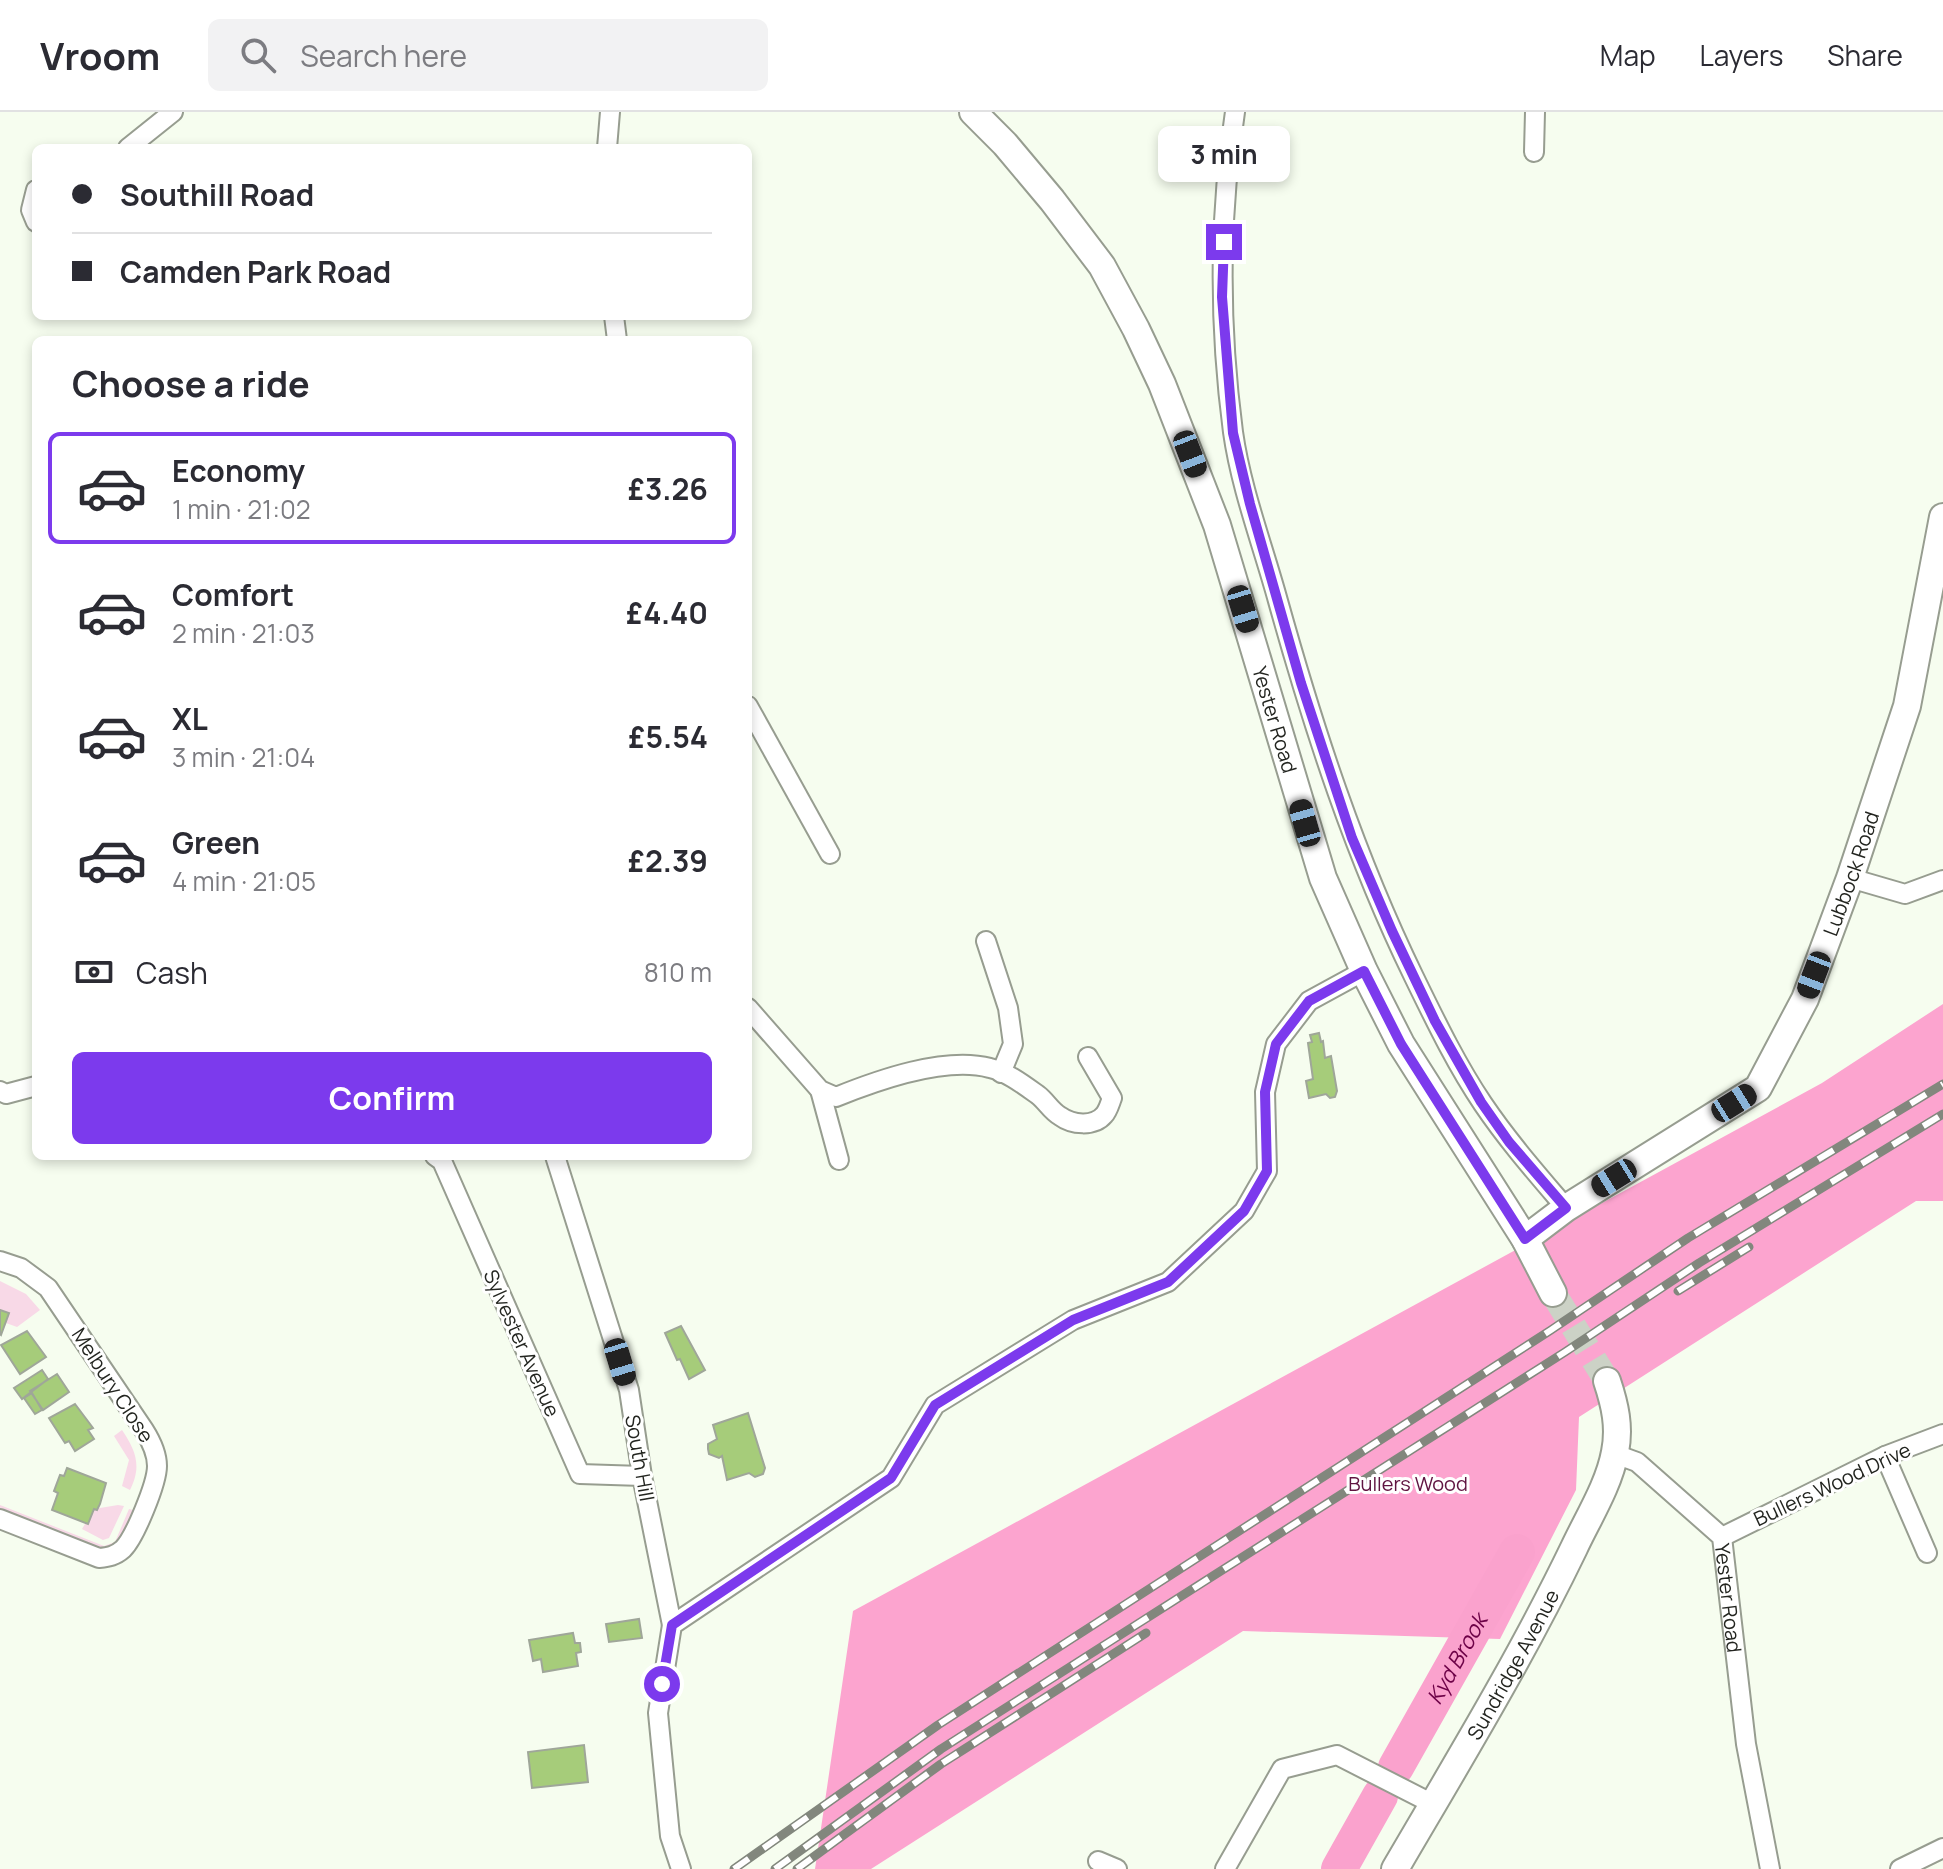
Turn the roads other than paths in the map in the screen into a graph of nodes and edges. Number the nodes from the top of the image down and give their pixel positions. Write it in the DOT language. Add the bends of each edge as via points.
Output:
graph roads {
  1 [pos="173,112"];
  2 [pos="610,112"];
  3 [pos="973,112"];
  4 [pos="1235,112"];
  5 [pos="1535,112"];
  6 [pos="133,144"];
  7 [pos="607,144"];
  8 [pos="1534,152"];
  9 [pos="1943,517"];
  10 [pos="752,713"];
  11 [pos="830,854"];
  12 [pos="1850,878"];
  13 [pos="1943,880"];
  14 [pos="986,941"];
  15 [pos="1364,971"];
  16 [pos="752,1013"];
  17 [pos="1088,1057"];
  18 [pos="1001,1073"];
  19 [pos="32,1087"];
  20 [pos="820,1090"];
  21 [pos="0,1091"];
  22 [pos="441,1160"];
  23 [pos="556,1160"];
  24 [pos="839,1160"];
  25 [pos="1566,1208"];
  26 [pos="1525,1239"];
  27 [pos="0,1261"];
  28 [pos="1553,1293"];
  29 [pos="1607,1381"];
  30 [pos="1943,1434"];
  31 [pos="1615,1454"];
  32 [pos="1885,1456"];
  33 [pos="642,1476"];
  34 [pos="0,1519"];
  35 [pos="1722,1537"];
  36 [pos="1927,1553"];
  37 [pos="672,1625"];
  38 [pos="1433,1804"];
  39 [pos="1943,1848"];
  40 [pos="1098,1861"];
  41 [pos="681,1869"];
  42 [pos="1117,1869"];
  43 [pos="1225,1869"];
  44 [pos="1395,1869"];
  45 [pos="1770,1869"];
  46 [pos="1900,1869"];
  1 -- 6 [label="street"];
  2 -- 7 [label="street"];
  3 -- 15 [label="street, Yester Road" via="1043,189 1102,266 1162,384 1217,525 1323,878"];
  4 -- 25 [label="street" via="1222,297 1233,433 1301,683 1352,838 1435,1021 1509,1142"];
  5 -- 8 [label="street"];
  9 -- 12 [label="street, Lubbock Road" via="1907,706"];
  10 -- 11 [label="street"];
  12 -- 13 [label="street" via="1905,894"];
  12 -- 25 [label="street, Lubbock Road" via="1805,999 1758,1088"];
  14 -- 18 [label="street" via="1008,1008 1013,1044"];
  15 -- 26 [label="street, Yester Road" via="1401,1044"];
  15 -- 37 [label="street" via="1309,1001 1276,1044 1265,1092 1267,1171 1244,1211 1168,1282 1073,1320 935,1405 891,1478"];
  16 -- 20 [label="street"];
  17 -- 18 [label="street" via="1112,1098 1105,1114 1093,1123 1061,1118 1041,1097"];
  18 -- 20 [label="street" via="961,1064 911,1072 836,1097"];
  19 -- 21 [label="street"];
  20 -- 24 [label="street"];
  22 -- 33 [label="street, Sylvester Avenue" via="580,1474"];
  23 -- 33 [label="street, South Hill" via="629,1390"];
  25 -- 26 [label="street, Lubbock Road"];
  26 -- 28 [label="street, Yester Road"];
  27 -- 34 [label="street, Melbury Close" via="36,1277 59,1302 144,1430 157,1469 129,1542 111,1557 99,1558"];
  29 -- 31 [label="street" via="1618,1426"];
  30 -- 32 [label="street, Bullers Wood Drive"];
  31 -- 35 [label="street, Yester Road" via="1637,1462"];
  31 -- 38 [label="street, Sundridge Avenue" via="1551,1594"];
  32 -- 35 [label="street, Bullers Wood Drive"];
  32 -- 36 [label="street"];
  33 -- 37 [label="street, South Hill"];
  35 -- 45 [label="street, Yester Road" via="1746,1744"];
  37 -- 41 [label="street" via="658,1713 670,1836"];
  38 -- 43 [label="street" via="1337,1755 1282,1769"];
  38 -- 44 [label="street, Sundridge Avenue"];
  39 -- 46 [label="street"];
  40 -- 42 [label="street"];
}
